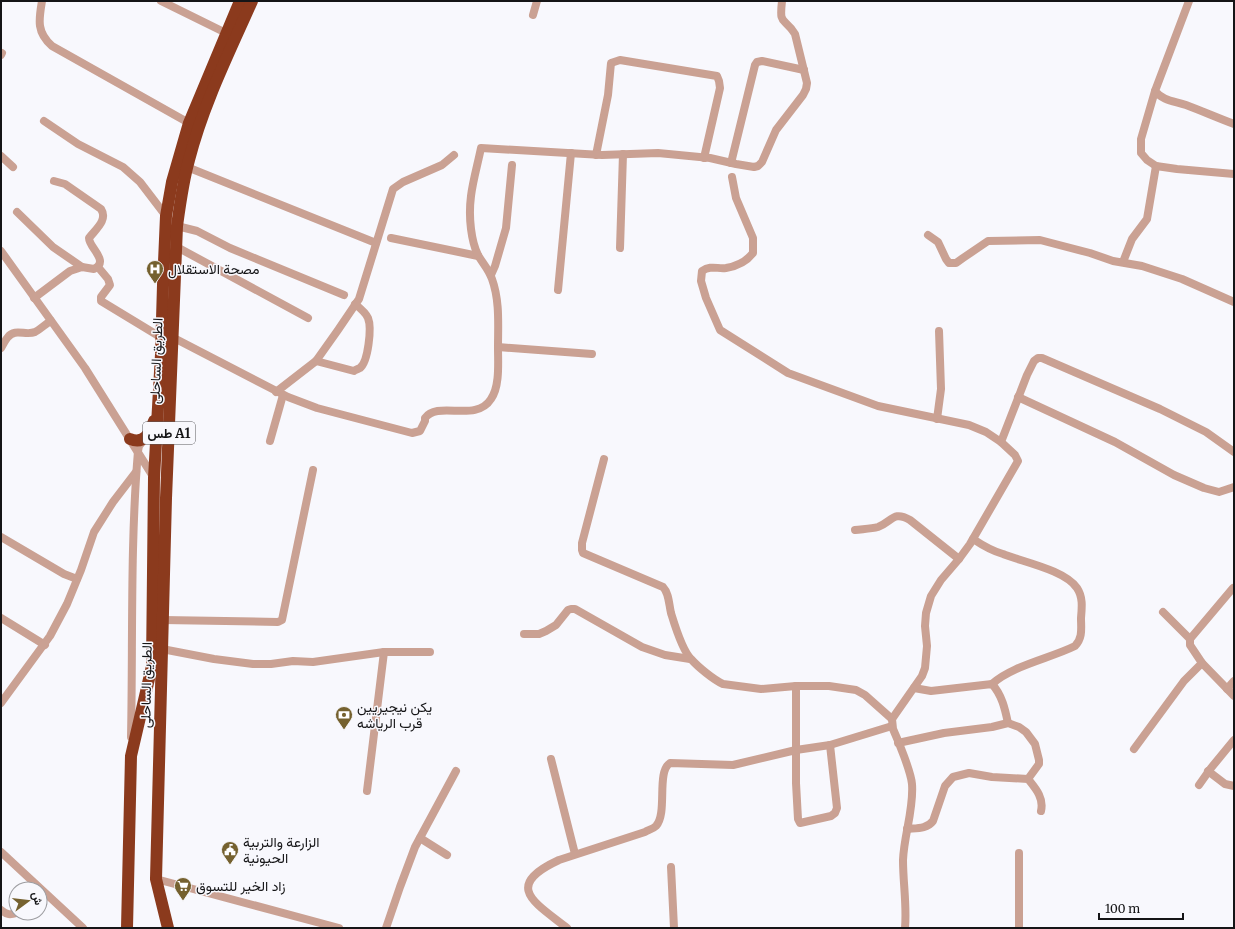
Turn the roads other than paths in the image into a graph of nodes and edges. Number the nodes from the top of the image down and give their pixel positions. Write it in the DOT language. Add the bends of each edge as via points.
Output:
graph roads {
  1 [pos="42,1"];
  2 [pos="161,1"];
  3 [pos="240,1"];
  4 [pos="252,1"];
  5 [pos="537,1"];
  6 [pos="782,1"];
  7 [pos="1189,1"];
  8 [pos="533,15"];
  9 [pos="226,33"];
  10 [pos="804,70"];
  11 [pos="1155,91"];
  12 [pos="44,121"];
  13 [pos="189,123"];
  14 [pos="1234,124"];
  15 [pos="571,153"];
  16 [pos="623,154"];
  17 [pos="454,155"];
  18 [pos="596,155"];
  19 [pos="1,156"];
  20 [pos="704,158"];
  21 [pos="731,163"];
  22 [pos="512,165"];
  23 [pos="1156,166"];
  24 [pos="13,167"];
  25 [pos="187,167"];
  26 [pos="1234,174"];
  27 [pos="732,177"];
  28 [pos="54,181"];
  29 [pos="17,212"];
  30 [pos="166,216"];
  31 [pos="177,226"];
  32 [pos="928,235"];
  33 [pos="392,238"];
  34 [pos="376,243"];
  35 [pos="175,246"];
  36 [pos="620,248"];
  37 [pos="2,254"];
  38 [pos="478,256"];
  39 [pos="1123,262"];
  40 [pos="82,267"];
  41 [pos="98,267"];
  42 [pos="490,275"];
  43 [pos="558,290"];
  44 [pos="344,295"];
  45 [pos="34,298"];
  46 [pos="1234,302"];
  47 [pos="355,304"];
  48 [pos="308,318"];
  49 [pos="51,321"];
  50 [pos="939,331"];
  51 [pos="167,337"];
  52 [pos="498,347"];
  53 [pos="1,348"];
  54 [pos="592,354"];
  55 [pos="316,361"];
  56 [pos="279,393"];
  57 [pos="1018,397"];
  58 [pos="157,414"];
  59 [pos="937,419"];
  60 [pos="130,439"];
  61 [pos="144,440"];
  62 [pos="270,441"];
  63 [pos="1001,442"];
  64 [pos="138,451"];
  65 [pos="1234,452"];
  66 [pos="604,460"];
  67 [pos="313,470"];
  68 [pos="136,472"];
  69 [pos="154,478"];
  70 [pos="1234,487"];
  71 [pos="855,530"];
  72 [pos="1,537"];
  73 [pos="972,539"];
  74 [pos="959,560"];
  75 [pos="77,579"];
  76 [pos="1233,588"];
  77 [pos="1164,612"];
  78 [pos="1,618"];
  79 [pos="163,620"];
  80 [pos="524,634"];
  81 [pos="1190,639"];
  82 [pos="45,645"];
  83 [pos="162,649"];
  84 [pos="384,652"];
  85 [pos="430,652"];
  86 [pos="690,659"];
  87 [pos="1202,663"];
  88 [pos="1234,680"];
  89 [pos="992,684"];
  90 [pos="796,686"];
  91 [pos="914,688"];
  92 [pos="1227,689"];
  93 [pos="1234,696"];
  94 [pos="1,703"];
  95 [pos="892,723"];
  96 [pos="1008,723"];
  97 [pos="1234,740"];
  98 [pos="898,743"];
  99 [pos="830,745"];
  100 [pos="1134,748"];
  101 [pos="796,750"];
  102 [pos="131,756"];
  103 [pos="551,759"];
  104 [pos="456,771"];
  105 [pos="1208,771"];
  106 [pos="1028,778"];
  107 [pos="1199,785"];
  108 [pos="1234,786"];
  109 [pos="367,791"];
  110 [pos="1041,811"];
  111 [pos="907,829"];
  112 [pos="420,838"];
  113 [pos="1,852"];
  114 [pos="1019,853"];
  115 [pos="575,854"];
  116 [pos="447,855"];
  117 [pos="671,867"];
  118 [pos="156,879"];
  119 [pos="31,881"];
  120 [pos="48,897"];
  121 [pos="83,928"];
  122 [pos="127,928"];
  123 [pos="168,928"];
  124 [pos="339,928"];
  125 [pos="386,928"];
  126 [pos="567,928"];
  127 [pos="674,928"];
  128 [pos="905,928"];
  129 [pos="1019,928"];
  1 -- 13 [label="street" via="39,21 49,43"];
  2 -- 9 [label="street"];
  3 -- 9 [label="highway, الطريق الساحلى / طس A1"];
  4 -- 25 [label="highway, الطريق الساحلى / طس A1" via="199,127"];
  5 -- 8 [label="street"];
  6 -- 10 [label="street" via="780,14 795,34"];
  7 -- 11 [label="street"];
  9 -- 13 [label="highway, الطريق الساحلى / طس A1"];
  10 -- 21 [label="street" via="806,89 776,130 762,162 754,167"];
  10 -- 21 [label="street" via="757,62"];
  11 -- 14 [label="street" via="1167,100"];
  11 -- 23 [label="street" via="1141,139 1141,154"];
  12 -- 30 [label="street" via="78,144 123,167 140,182"];
  13 -- 30 [label="highway, الطريق الساحلى / طس A1" via="172,182"];
  15 -- 18 [label="street"];
  15 -- 38 [label="street" via="481,148 469,210"];
  15 -- 43 [label="street"];
  16 -- 18 [label="street"];
  16 -- 20 [label="street" via="658,153"];
  16 -- 36 [label="street"];
  17 -- 34 [label="street" via="442,165 393,189"];
  18 -- 20 [label="street" via="608,95 611,63 620,60 717,76 720,88"];
  19 -- 24 [label="street"];
  20 -- 21 [label="street"];
  22 -- 42 [label="street" via="506,228"];
  23 -- 26 [label="street"];
  23 -- 39 [label="street" via="1147,219 1132,239"];
  25 -- 31 [label="highway, الطريق الساحلى / طس A1"];
  25 -- 34 [label="street"];
  27 -- 59 [label="street" via="736,198 752,238 753,253 746,262 727,268 707,268 702,271 701,281 706,298 720,330 788,373 878,406"];
  28 -- 41 [label="street" via="63,182 103,212 103,221 89,238 100,258"];
  29 -- 40 [label="street" via="53,247"];
  30 -- 51 [label="highway, الطريق الساحلى / طس A1" via="163,285"];
  31 -- 35 [label="highway, الطريق الساحلى / طس A1"];
  31 -- 44 [label="street" via="197,231 230,248"];
  32 -- 39 [label="street" via="938,242 949,263 956,263 988,241 1040,240"];
  33 -- 38 [label="street"];
  34 -- 47 [label="street"];
  35 -- 48 [label="street"];
  35 -- 51 [label="highway, الطريق الساحلى / طس A1"];
  37 -- 45 [label="street"];
  38 -- 42 [label="street"];
  39 -- 46 [label="street" via="1182,278"];
  40 -- 41 [label="street" via="94,270"];
  40 -- 45 [label="street" via="70,270"];
  41 -- 51 [label="street" via="110,281 101,297 102,301"];
  42 -- 52 [label="street" via="499,322"];
  45 -- 49 [label="street"];
  47 -- 55 [label="street"];
  47 -- 55 [label="street" via="365,313 369,324 368,349 363,364 354,371"];
  49 -- 53 [label="street" via="36,332 16,332 8,336"];
  49 -- 60 [label="street" via="85,368"];
  50 -- 59 [label="street" via="941,389"];
  51 -- 56 [label="street"];
  51 -- 58 [label="highway, الطريق الساحلى / طس A1"];
  51 -- 79 [label="highway, الطريق الساحلى / طس A1"];
  52 -- 54 [label="street"];
  52 -- 56 [label="street" via="498,372 491,399 483,407 473,410 432,412 424,418 422,428 417,432 412,433 317,408"];
  55 -- 56 [label="street"];
  56 -- 62 [label="street"];
  57 -- 63 [label="street"];
  57 -- 65 [label="street" via="1034,361 1042,358 1160,409 1206,432"];
  57 -- 70 [label="street" via="1204,488 1219,492"];
  58 -- 61 [label="highway"];
  58 -- 69 [label="highway, الطريق الساحلى / طس A1"];
  59 -- 63 [label="street" via="969,425"];
  60 -- 61 [label="highway"];
  60 -- 64 [label="street"];
  61 -- 64 [label="street"];
  63 -- 73 [label="street" via="1018,461"];
  64 -- 68 [label="street"];
  64 -- 69 [label="street"];
  66 -- 86 [label="street" via="582,543 583,553 663,587 679,637"];
  67 -- 79 [label="street" via="282,620"];
  68 -- 75 [label="street" via="94,532"];
  68 -- 102 [label="street" via="132,564"];
  69 -- 102 [label="highway, الطريق الساحلى / طس A1" via="152,666"];
  71 -- 74 [label="street" via="878,526 898,515 902,516"];
  72 -- 75 [label="street"];
  73 -- 74 [label="street"];
  73 -- 89 [label="street" via="1001,554 1042,567 1066,578 1077,588 1082,599 1079,643 997,679"];
  74 -- 91 [label="street" via="941,580 929,600 925,626 925,668"];
  75 -- 82 [label="street"];
  76 -- 81 [label="street"];
  77 -- 81 [label="street"];
  78 -- 82 [label="street"];
  79 -- 83 [label="highway, الطريق الساحلى / طس A1"];
  80 -- 86 [label="street" via="540,634 556,625 568,610 575,609 642,647 665,655"];
  81 -- 87 [label="street" via="1190,645"];
  82 -- 94 [label="street"];
  83 -- 84 [label="street" via="253,664 313,662"];
  83 -- 118 [label="highway, الطريق الساحلى / طس A1"];
  84 -- 85 [label="street"];
  84 -- 109 [label="street"];
  86 -- 90 [label="street" via="717,682 723,684 761,689"];
  87 -- 92 [label="street"];
  87 -- 100 [label="street" via="1184,681"];
  88 -- 92 [label="street"];
  89 -- 91 [label="street" via="931,691"];
  89 -- 96 [label="street" via="1005,708"];
  90 -- 95 [label="street" via="829,686 856,690 865,695"];
  90 -- 101 [label="street"];
  91 -- 95 [label="street"];
  92 -- 93 [label="street"];
  95 -- 98 [label="street"];
  95 -- 99 [label="street"];
  96 -- 98 [label="street"];
  96 -- 106 [label="street" via="1026,732 1035,744 1039,760"];
  97 -- 105 [label="street"];
  98 -- 111 [label="street" via="912,782"];
  99 -- 101 [label="street"];
  99 -- 101 [label="street" via="836,813 802,823 798,819"];
  101 -- 115 [label="street" via="733,765 670,763 666,767 660,817 655,826 644,832"];
  102 -- 122 [label="highway, الطريق الساحلى"];
  103 -- 115 [label="street"];
  104 -- 112 [label="street"];
  105 -- 107 [label="street"];
  105 -- 108 [label="street" via="1225,784"];
  106 -- 110 [label="street" via="1041,798"];
  106 -- 111 [label="street" via="992,777 969,773 953,777 945,786 930,825"];
  111 -- 128 [label="street" via="903,863"];
  112 -- 116 [label="street"];
  112 -- 125 [label="street"];
  113 -- 119 [label="street"];
  114 -- 129 [label="street"];
  115 -- 126 [label="street" via="548,865 534,875 527,885 531,898"];
  117 -- 127 [label="street"];
  118 -- 123 [label="highway, الطريق الساحلى"];
  118 -- 124 [label="street"];
  120 -- 121 [label="street"];
}
